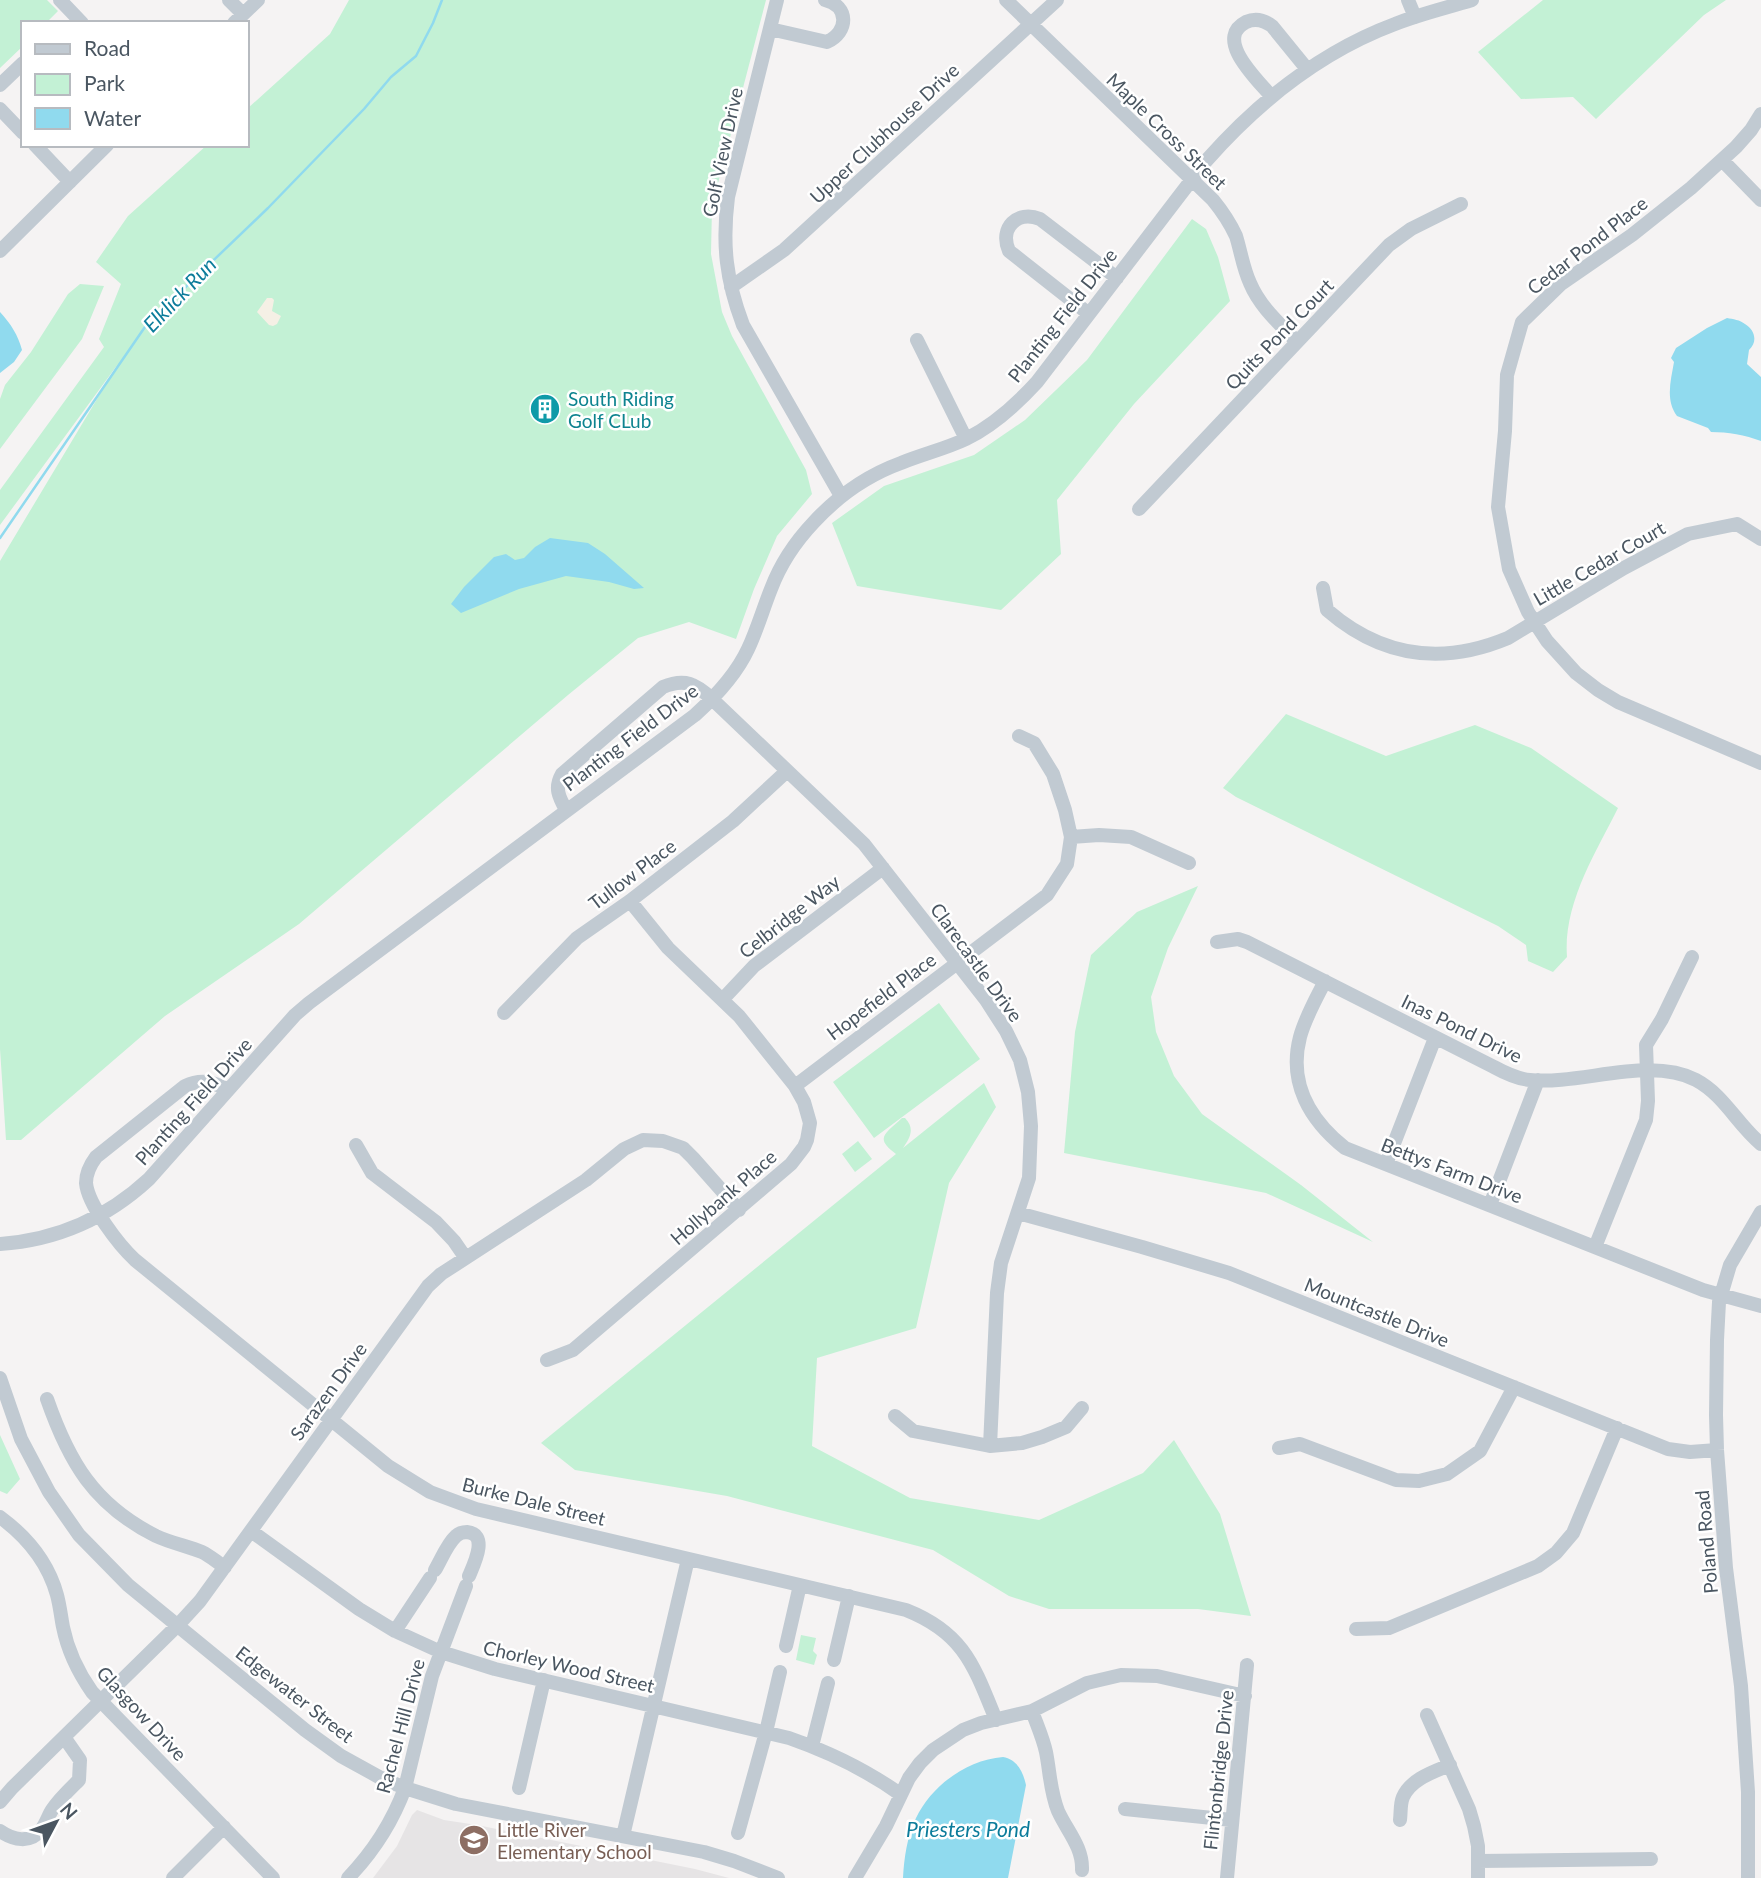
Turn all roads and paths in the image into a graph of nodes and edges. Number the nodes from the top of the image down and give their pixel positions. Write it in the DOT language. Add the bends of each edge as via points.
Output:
graph roads {
  1 [pos="60,0"];
  2 [pos="229,0"];
  3 [pos="258,0"];
  4 [pos="777,0"];
  5 [pos="825,0"];
  6 [pos="1006,0"];
  7 [pos="1057,0"];
  8 [pos="1408,0"];
  9 [pos="1472,0"];
  10 [pos="1415,16"];
  11 [pos="239,19"];
  12 [pos="73,20"];
  13 [pos="1031,24"];
  14 [pos="770,29"];
  15 [pos="21,65"];
  16 [pos="1307,69"];
  17 [pos="0,85"];
  18 [pos="1271,96"];
  19 [pos="0,109"];
  20 [pos="1761,114"];
  21 [pos="21,131"];
  22 [pos="37,147"];
  23 [pos="105,147"];
  24 [pos="1722,160"];
  25 [pos="1191,180"];
  26 [pos="70,182"];
  27 [pos="1761,200"];
  28 [pos="1461,204"];
  29 [pos="0,251"];
  30 [pos="1116,278"];
  31 [pos="731,287"];
  32 [pos="1089,314"];
  33 [pos="917,340"];
  34 [pos="1297,342"];
  35 [pos="965,439"];
  36 [pos="841,496"];
  37 [pos="1139,509"];
  38 [pos="1761,539"];
  39 [pos="1324,588"];
  40 [pos="1534,623"];
  41 [pos="712,699"];
  42 [pos="1019,736"];
  43 [pos="1761,763"];
  44 [pos="787,771"];
  45 [pos="566,810"];
  46 [pos="1070,837"];
  47 [pos="1189,863"];
  48 [pos="883,868"];
  49 [pos="630,901"];
  50 [pos="1217,942"];
  51 [pos="1692,957"];
  52 [pos="956,963"];
  53 [pos="1325,981"];
  54 [pos="723,999"];
  55 [pos="504,1013"];
  56 [pos="1435,1038"];
  57 [pos="1647,1071"];
  58 [pos="1538,1080"];
  59 [pos="795,1086"];
  60 [pos="228,1090"];
  61 [pos="1761,1144"];
  62 [pos="356,1145"];
  63 [pos="1385,1164"];
  64 [pos="1490,1205"];
  65 [pos="738,1210"];
  66 [pos="1761,1212"];
  67 [pos="1018,1213"];
  68 [pos="101,1215"];
  69 [pos="0,1244"];
  70 [pos="1595,1247"];
  71 [pos="465,1257"];
  72 [pos="1721,1295"];
  73 [pos="1761,1306"];
  74 [pos="547,1360"];
  75 [pos="0,1378"];
  76 [pos="1514,1387"];
  77 [pos="47,1399"];
  78 [pos="1082,1408"];
  79 [pos="895,1416"];
  80 [pos="331,1420"];
  81 [pos="1617,1428"];
  82 [pos="990,1446"];
  83 [pos="1279,1448"];
  84 [pos="1717,1450"];
  85 [pos="476,1509"];
  86 [pos="0,1517"];
  87 [pos="251,1531"];
  88 [pos="470,1532"];
  89 [pos="688,1559"];
  90 [pos="225,1567"];
  91 [pos="800,1585"];
  92 [pos="849,1596"];
  93 [pos="178,1625"];
  94 [pos="1356,1629"];
  95 [pos="395,1631"];
  96 [pos="786,1646"];
  97 [pos="441,1652"];
  98 [pos="834,1660"];
  99 [pos="1247,1665"];
  100 [pos="780,1672"];
  101 [pos="544,1680"];
  102 [pos="828,1683"];
  103 [pos="1245,1696"];
  104 [pos="101,1701"];
  105 [pos="653,1706"];
  106 [pos="1032,1711"];
  107 [pos="1427,1715"];
  108 [pos="996,1720"];
  109 [pos="766,1732"];
  110 [pos="64,1737"];
  111 [pos="812,1746"];
  112 [pos="1450,1765"];
  113 [pos="405,1788"];
  114 [pos="519,1788"];
  115 [pos="900,1794"];
  116 [pos="0,1802"];
  117 [pos="1125,1809"];
  118 [pos="1400,1819"];
  119 [pos="1232,1820"];
  120 [pos="224,1827"];
  121 [pos="0,1831"];
  122 [pos="738,1833"];
  123 [pos="623,1836"];
  124 [pos="1651,1859"];
  125 [pos="1478,1861"];
  126 [pos="1082,1870"];
  127 [pos="173,1878"];
  128 [pos="273,1878"];
  129 [pos="348,1878"];
  130 [pos="778,1878"];
  131 [pos="855,1878"];
  132 [pos="1227,1878"];
  133 [pos="1478,1878"];
  134 [pos="1748,1878"];
  1 -- 12 [label="street"];
  2 -- 11 [label="street"];
  3 -- 11 [label="street"];
  4 -- 14 [label="street, Golf View Drive"];
  5 -- 14 [label="street" via="837,5 843,17 842,30 833,39 827,42"];
  6 -- 13 [label="street, Maple Cross Street"];
  7 -- 13 [label="street, Upper Clubhouse Drive"];
  8 -- 10 [label="street"];
  9 -- 10 [label="street, Planting Field Drive"];
  10 -- 16 [label="street, Planting Field Drive"];
  13 -- 25 [label="street, Maple Cross Street"];
  13 -- 31 [label="street, Upper Clubhouse Drive" via="784,250"];
  14 -- 31 [label="street, Golf View Drive" via="728,197 724,241"];
  15 -- 17 [label="street"];
  16 -- 18 [label="street, Planting Field Drive"];
  16 -- 18 [label="street" via="1267,22 1254,20 1242,25 1235,36 1235,50"];
  18 -- 25 [label="street, Planting Field Drive" via="1227,137"];
  19 -- 21 [label="street"];
  20 -- 24 [label="street, Cedar Pond Place"];
  22 -- 26 [label="street"];
  23 -- 26 [label="street"];
  24 -- 27 [label="street"];
  24 -- 40 [label="street, Cedar Pond Place" via="1632,235 1562,284 1522,322 1507,375 1498,507 1509,569"];
  25 -- 30 [label="street, Planting Field Drive"];
  25 -- 34 [label="street, Maple Cross Street" via="1231,226 1256,295"];
  26 -- 29 [label="street"];
  28 -- 34 [label="street, Quits Pond Court" via="1394,241"];
  30 -- 32 [label="street, Planting Field Drive"];
  30 -- 32 [label="street" via="1040,219 1027,216 1010,226 1006,238 1009,251"];
  31 -- 36 [label="street, Golf View Drive" via="752,343"];
  32 -- 35 [label="street, Planting Field Drive" via="1023,398"];
  33 -- 35 [label="street"];
  34 -- 37 [label="street, Quits Pond Court"];
  35 -- 36 [label="street, Planting Field Drive" via="884,470"];
  36 -- 41 [label="street, Planting Field Drive" via="812,523 783,563 747,651"];
  38 -- 40 [label="street, Little Cedar Court" via="1737,524 1688,534"];
  39 -- 40 [label="street, Little Cedar Court" via="1327,610 1339,621 1372,641 1411,653 1471,651"];
  40 -- 43 [label="street, Cedar Pond Place" via="1559,656 1598,690 1638,712"];
  41 -- 44 [label="street, Clarecastle Drive"];
  41 -- 45 [label="street, Planting Field Drive"];
  41 -- 45 [label="street, Clarecastle Drive" via="691,684 673,684 659,691 562,774 557,789"];
  42 -- 46 [label="street, Hopefield Place" via="1034,743 1053,774"];
  44 -- 48 [label="street, Clarecastle Drive"];
  44 -- 49 [label="street, Tullow Place" via="733,821"];
  45 -- 60 [label="street, Planting Field Drive" via="309,1003"];
  46 -- 47 [label="street" via="1131,837"];
  46 -- 52 [label="street, Hopefield Place" via="1067,864 1047,895"];
  48 -- 52 [label="street, Clarecastle Drive"];
  48 -- 54 [label="street, Celbridge Way" via="754,966"];
  49 -- 54 [label="street, Hollybank Place" via="668,948"];
  49 -- 55 [label="street, Tullow Place" via="577,939"];
  50 -- 53 [label="street, Inas Pond Drive" via="1247,942"];
  51 -- 57 [label="street" via="1646,1045"];
  52 -- 59 [label="street, Hopefield Place"];
  52 -- 67 [label="street, Clarecastle Drive" via="1006,1031 1028,1092 1029,1178"];
  53 -- 56 [label="street, Inas Pond Drive"];
  53 -- 63 [label="street, Bettys Farm Drive" via="1299,1042 1301,1091 1315,1119 1334,1139"];
  54 -- 59 [label="street, Hollybank Place"];
  56 -- 58 [label="street, Inas Pond Drive" via="1507,1074"];
  56 -- 63 [label="street"];
  57 -- 58 [label="street, Inas Pond Drive"];
  57 -- 61 [label="street, Inas Pond Drive" via="1670,1071 1695,1079 1723,1101"];
  57 -- 70 [label="street" via="1646,1120"];
  58 -- 64 [label="street"];
  59 -- 65 [label="street, Hollybank Place" via="810,1123 804,1147 792,1164"];
  60 -- 68 [label="street, Planting Field Drive" via="149,1179"];
  60 -- 68 [label="street, Burke Dale Street" via="203,1081 185,1086 96,1157 86,1183"];
  62 -- 71 [label="street" via="367,1168 445,1231"];
  63 -- 64 [label="street, Bettys Farm Drive"];
  64 -- 70 [label="street, Bettys Farm Drive"];
  65 -- 71 [label="street, Sarazen Drive" via="683,1148 643,1140"];
  65 -- 74 [label="street, Hollybank Place" via="573,1350"];
  66 -- 72 [label="street, Poland Road" via="1730,1265"];
  67 -- 76 [label="street, Mountcastle Drive" via="1228,1273"];
  67 -- 82 [label="street, Clarecastle Drive" via="997,1293"];
  68 -- 69 [label="street, Planting Field Drive" via="58,1234"];
  68 -- 80 [label="street, Burke Dale Street" via="135,1260"];
  70 -- 72 [label="street, Bettys Farm Drive"];
  71 -- 80 [label="street, Sarazen Drive" via="428,1286"];
  72 -- 73 [label="street, Bettys Farm Drive"];
  72 -- 84 [label="street, Poland Road"];
  75 -- 93 [label="street, Edgewater Street" via="21,1439 79,1535 128,1585"];
  76 -- 81 [label="street, Mountcastle Drive"];
  76 -- 83 [label="street" via="1480,1451 1447,1474 1419,1481 1396,1480 1300,1444"];
  77 -- 90 [label="street" via="74,1463 115,1510 146,1531 203,1553"];
  78 -- 82 [label="street" via="1066,1427 1042,1437"];
  79 -- 82 [label="street" via="913,1430"];
  80 -- 85 [label="street, Burke Dale Street" via="408,1480"];
  80 -- 87 [label="street, Sarazen Drive"];
  81 -- 84 [label="street, Mountcastle Drive" via="1668,1449"];
  81 -- 94 [label="street" via="1573,1533 1556,1553 1538,1566 1389,1628"];
  84 -- 134 [label="street, Poland Road" via="1741,1686"];
  85 -- 88 [label="street"];
  85 -- 89 [label="street, Burke Dale Street"];
  86 -- 104 [label="street, Glasgow Drive" via="25,1538 45,1566 57,1595 67,1646 84,1681"];
  87 -- 90 [label="street, Sarazen Drive"];
  87 -- 95 [label="street, Chorley Wood Street"];
  88 -- 95 [label="street" via="454,1538"];
  88 -- 97 [label="street, Rachel Hill Drive" via="479,1547"];
  89 -- 91 [label="street, Burke Dale Street"];
  89 -- 105 [label="street"];
  90 -- 93 [label="street, Sarazen Drive"];
  91 -- 92 [label="street, Burke Dale Street"];
  91 -- 96 [label="street"];
  92 -- 98 [label="street"];
  92 -- 108 [label="street, Burke Dale Street" via="906,1610 950,1635 970,1659"];
  93 -- 104 [label="street, Sarazen Drive"];
  93 -- 113 [label="street, Edgewater Street" via="323,1744"];
  95 -- 97 [label="street, Chorley Wood Street"];
  97 -- 101 [label="street, Chorley Wood Street"];
  97 -- 113 [label="street, Rachel Hill Drive"];
  99 -- 103 [label="street, Flintonbridge Drive"];
  100 -- 109 [label="street"];
  101 -- 105 [label="street, Chorley Wood Street"];
  101 -- 114 [label="street"];
  102 -- 111 [label="street"];
  103 -- 106 [label="street" via="1157,1676 1121,1675 1087,1683"];
  103 -- 119 [label="street, Flintonbridge Drive"];
  104 -- 110 [label="street, Sarazen Drive"];
  104 -- 120 [label="street, Glasgow Drive"];
  105 -- 109 [label="street, Chorley Wood Street"];
  105 -- 123 [label="street"];
  106 -- 108 [label="street"];
  106 -- 126 [label="street" via="1047,1754 1053,1797 1078,1848"];
  107 -- 112 [label="street"];
  108 -- 115 [label="street" via="963,1730 940,1745 920,1763"];
  109 -- 111 [label="street, Chorley Wood Street"];
  109 -- 122 [label="street"];
  110 -- 116 [label="street, Sarazen Drive"];
  110 -- 121 [label="street" via="80,1760 79,1780 36,1835 14,1839"];
  111 -- 115 [label="street, Chorley Wood Street" via="860,1768"];
  112 -- 118 [label="street" via="1423,1777 1405,1793"];
  112 -- 125 [label="street" via="1474,1826"];
  113 -- 123 [label="street, Edgewater Street" via="456,1804"];
  113 -- 129 [label="street, Rachel Hill Drive" via="383,1835"];
  115 -- 131 [label="street"];
  117 -- 119 [label="street"];
  119 -- 132 [label="street, Flintonbridge Drive"];
  120 -- 127 [label="street"];
  120 -- 128 [label="street, Glasgow Drive"];
  123 -- 130 [label="street, Edgewater Street" via="704,1852"];
  124 -- 125 [label="street"];
  125 -- 133 [label="street"];
}
